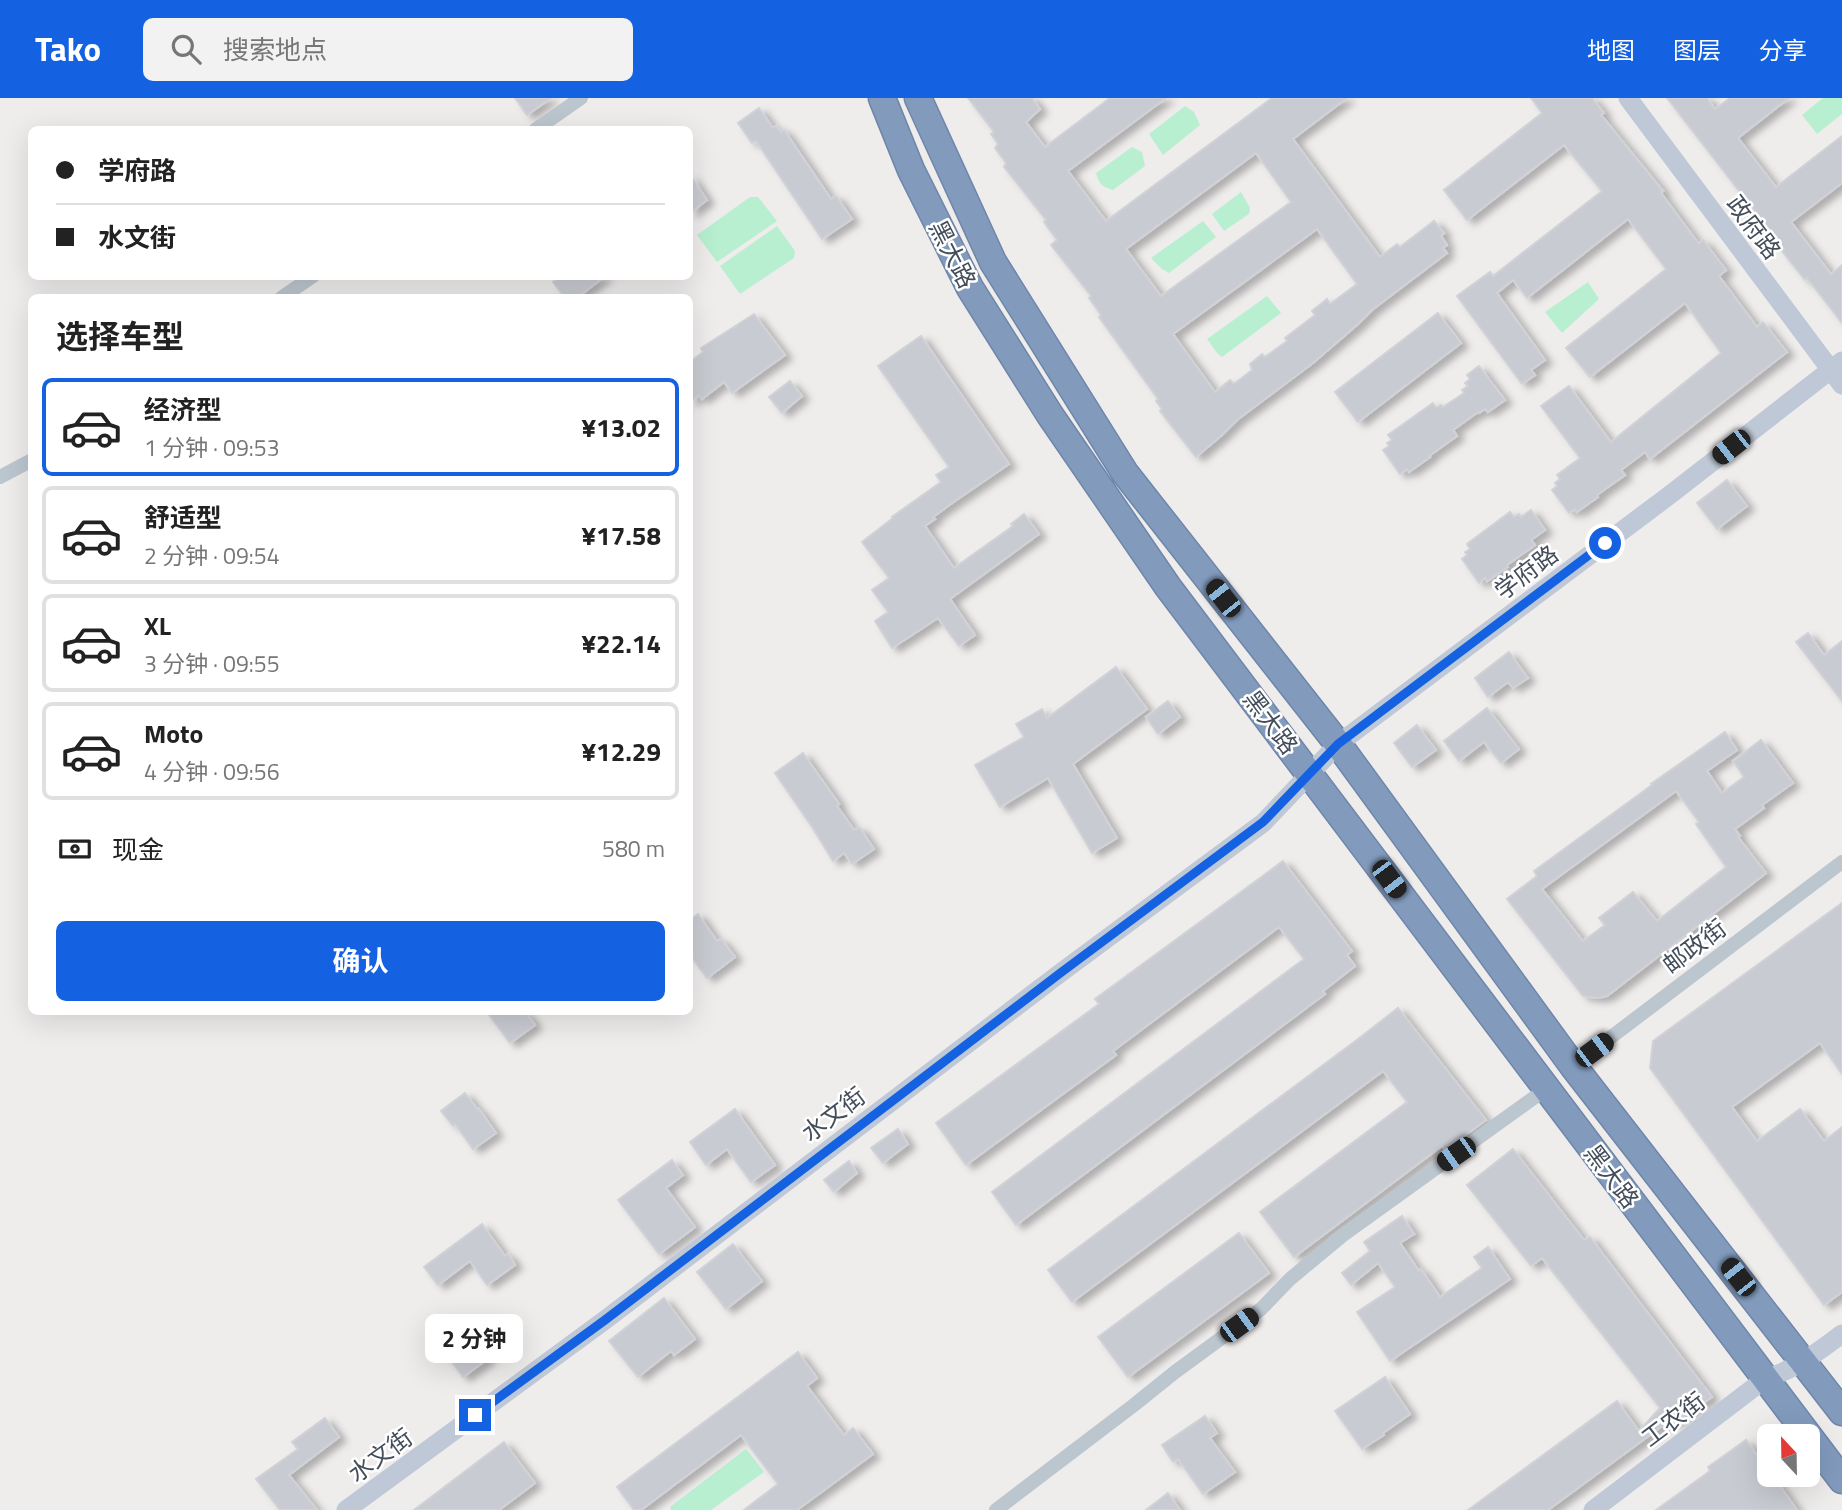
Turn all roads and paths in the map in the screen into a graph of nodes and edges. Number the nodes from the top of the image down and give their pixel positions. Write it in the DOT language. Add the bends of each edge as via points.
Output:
graph roads {
  1 [pos="581,98"];
  2 [pos="882,98"];
  3 [pos="918,98"];
  4 [pos="1628,98"];
  5 [pos="541,126"];
  6 [pos="307,280"];
  7 [pos="287,294"];
  8 [pos="1838,372"];
  9 [pos="28,462"];
  10 [pos="0,477"];
  11 [pos="1338,744"];
  12 [pos="1311,775"];
  13 [pos="1842,862"];
  14 [pos="1573,1066"];
  15 [pos="1546,1089"];
  16 [pos="1842,1334"];
  17 [pos="1784,1371"];
  18 [pos="1842,1412"];
  19 [pos="1842,1480"];
  20 [pos="346,1510"];
  21 [pos="996,1510"];
  22 [pos="1593,1510"];
  1 -- 5 [label="street"];
  2 -- 12 [label="highway, 黑大路" via="911,170 970,288 1043,404 1168,587"];
  3 -- 11 [label="highway, 黑大路" via="993,262 1125,473"];
  4 -- 8 [label="street, 政府路"];
  6 -- 7 [label="street"];
  8 -- 11 [label="street, 学府路"];
  9 -- 10 [label="street"];
  11 -- 12 [label="street, 水文街"];
  11 -- 14 [label="highway, 黑大路"];
  12 -- 15 [label="highway, 黑大路"];
  12 -- 20 [label="street, 水文街" via="1263,822"];
  13 -- 14 [label="street, 邮政街"];
  14 -- 17 [label="highway, 黑大路"];
  15 -- 17 [label="highway, 黑大路"];
  15 -- 21 [label="street" via="1343,1235 1261,1309"];
  16 -- 17 [label="street, 工农街"];
  17 -- 18 [label="highway, 黑大路"];
  17 -- 19 [label="highway, 黑大路"];
  17 -- 22 [label="street, 工农街"];
}
